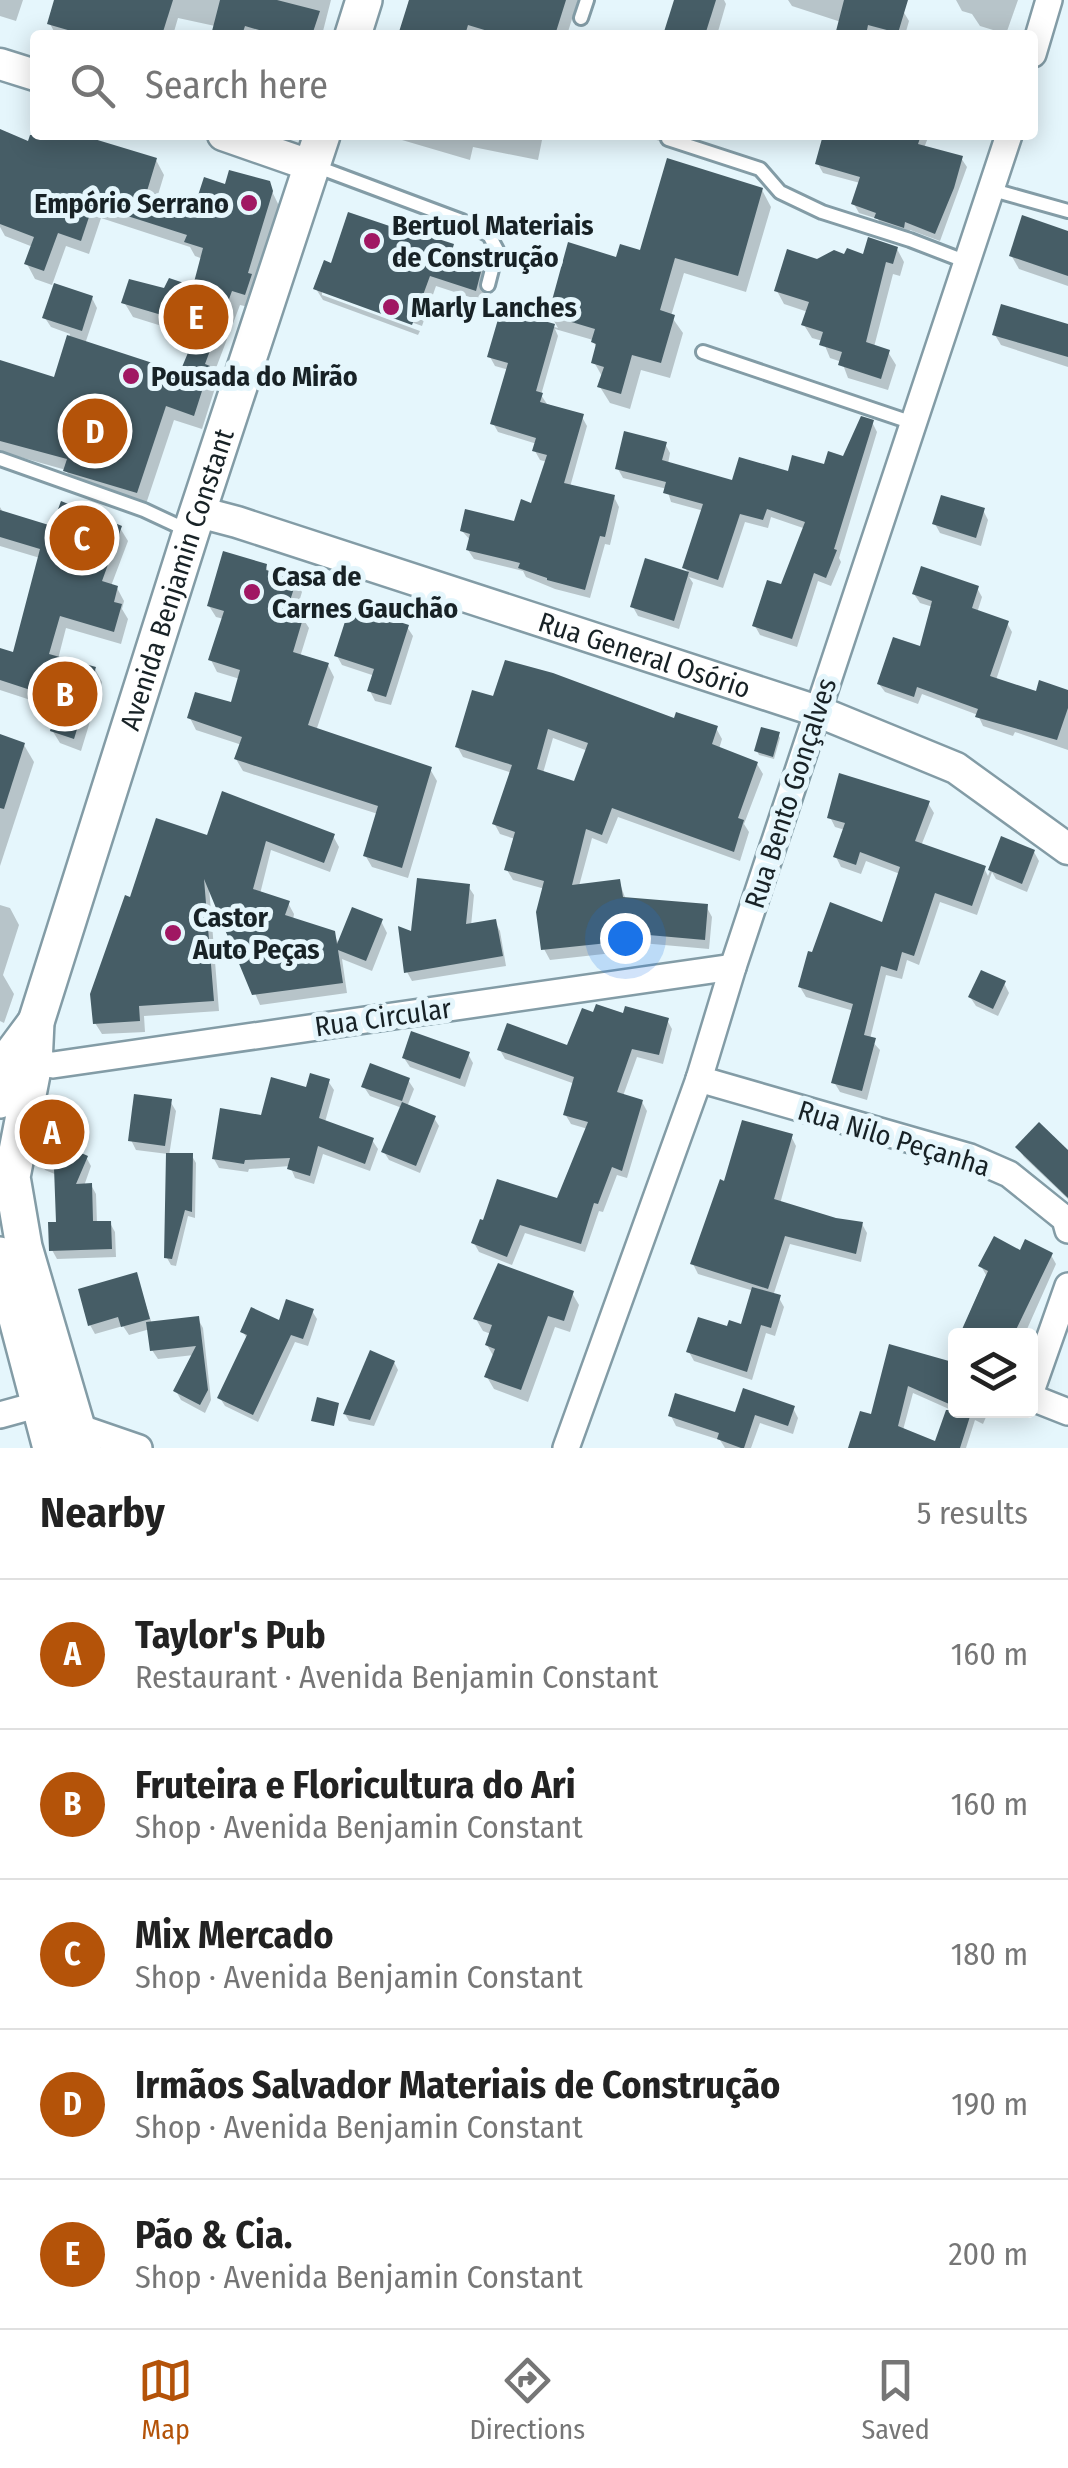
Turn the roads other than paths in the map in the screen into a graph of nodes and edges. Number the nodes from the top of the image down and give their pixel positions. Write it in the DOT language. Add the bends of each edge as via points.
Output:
graph roads {
  1 [pos="364,0"];
  2 [pos="587,0"];
  3 [pos="1049,0"];
  4 [pos="582,18"];
  5 [pos="355,30"];
  6 [pos="1038,37"];
  7 [pos="0,64"];
  8 [pos="30,73"];
  9 [pos="255,140"];
  10 [pos="671,140"];
  11 [pos="1008,140"];
  12 [pos="317,150"];
  13 [pos="993,190"];
  14 [pos="1068,212"];
  15 [pos="967,262"];
  16 [pos="488,286"];
  17 [pos="703,352"];
  18 [pos="912,422"];
  19 [pos="0,460"];
  20 [pos="195,522"];
  21 [pos="817,711"];
  22 [pos="1068,849"];
  23 [pos="732,967"];
  24 [pos="14,1059"];
  25 [pos="699,1079"];
  26 [pos="0,1100"];
  27 [pos="1068,1230"];
  28 [pos="0,1255"];
  29 [pos="1068,1286"];
  30 [pos="1038,1373"];
  31 [pos="1038,1399"];
  32 [pos="40,1404"];
  33 [pos="1068,1412"];
  34 [pos="0,1415"];
  35 [pos="71,1441"];
  36 [pos="140,1448"];
  37 [pos="566,1448"];
  1 -- 5 [label="main road"];
  2 -- 4 [label="lane"];
  3 -- 6 [label="street"];
  7 -- 8 [label="street"];
  9 -- 12 [label="street"];
  10 -- 15 [label="lane" via="760,168 780,192 822,212"];
  11 -- 13 [label="street, Rua Bento Gonçalves"];
  12 -- 16 [label="lane" via="489,235 497,250"];
  12 -- 20 [label="main road, Avenida Benjamin Constant"];
  13 -- 14 [label="lane"];
  13 -- 15 [label="street, Rua Bento Gonçalves"];
  15 -- 18 [label="street, Rua Bento Gonçalves"];
  17 -- 18 [label="lane"];
  18 -- 21 [label="street, Rua Bento Gonçalves"];
  19 -- 20 [label="lane"];
  20 -- 21 [label="street, Rua General Osório" via="238,522"];
  20 -- 24 [label="main road, Avenida Benjamin Constant" via="36,1022"];
  21 -- 22 [label="street, Rua General Osório" via="956,768"];
  21 -- 23 [label="street, Rua Bento Gonçalves"];
  23 -- 24 [label="street, Rua Circular" via="52,1065"];
  23 -- 25 [label="street, Rua Bento Gonçalves"];
  24 -- 26 [label="main road, Avenida Benjamin Constant"];
  24 -- 35 [label="main road, Avenida Benjamin Constant" via="12,1177"];
  25 -- 27 [label="street, Rua Nilo Peçanha" via="970,1157 1009,1174 1065,1219"];
  25 -- 37 [label="street, Rua Bento Gonçalves"];
  28 -- 32 [label="main road"];
  29 -- 30 [label="street"];
  31 -- 33 [label="street"];
  32 -- 34 [label="street"];
  32 -- 35 [label="main road"];
  35 -- 36 [label="street"];
}
